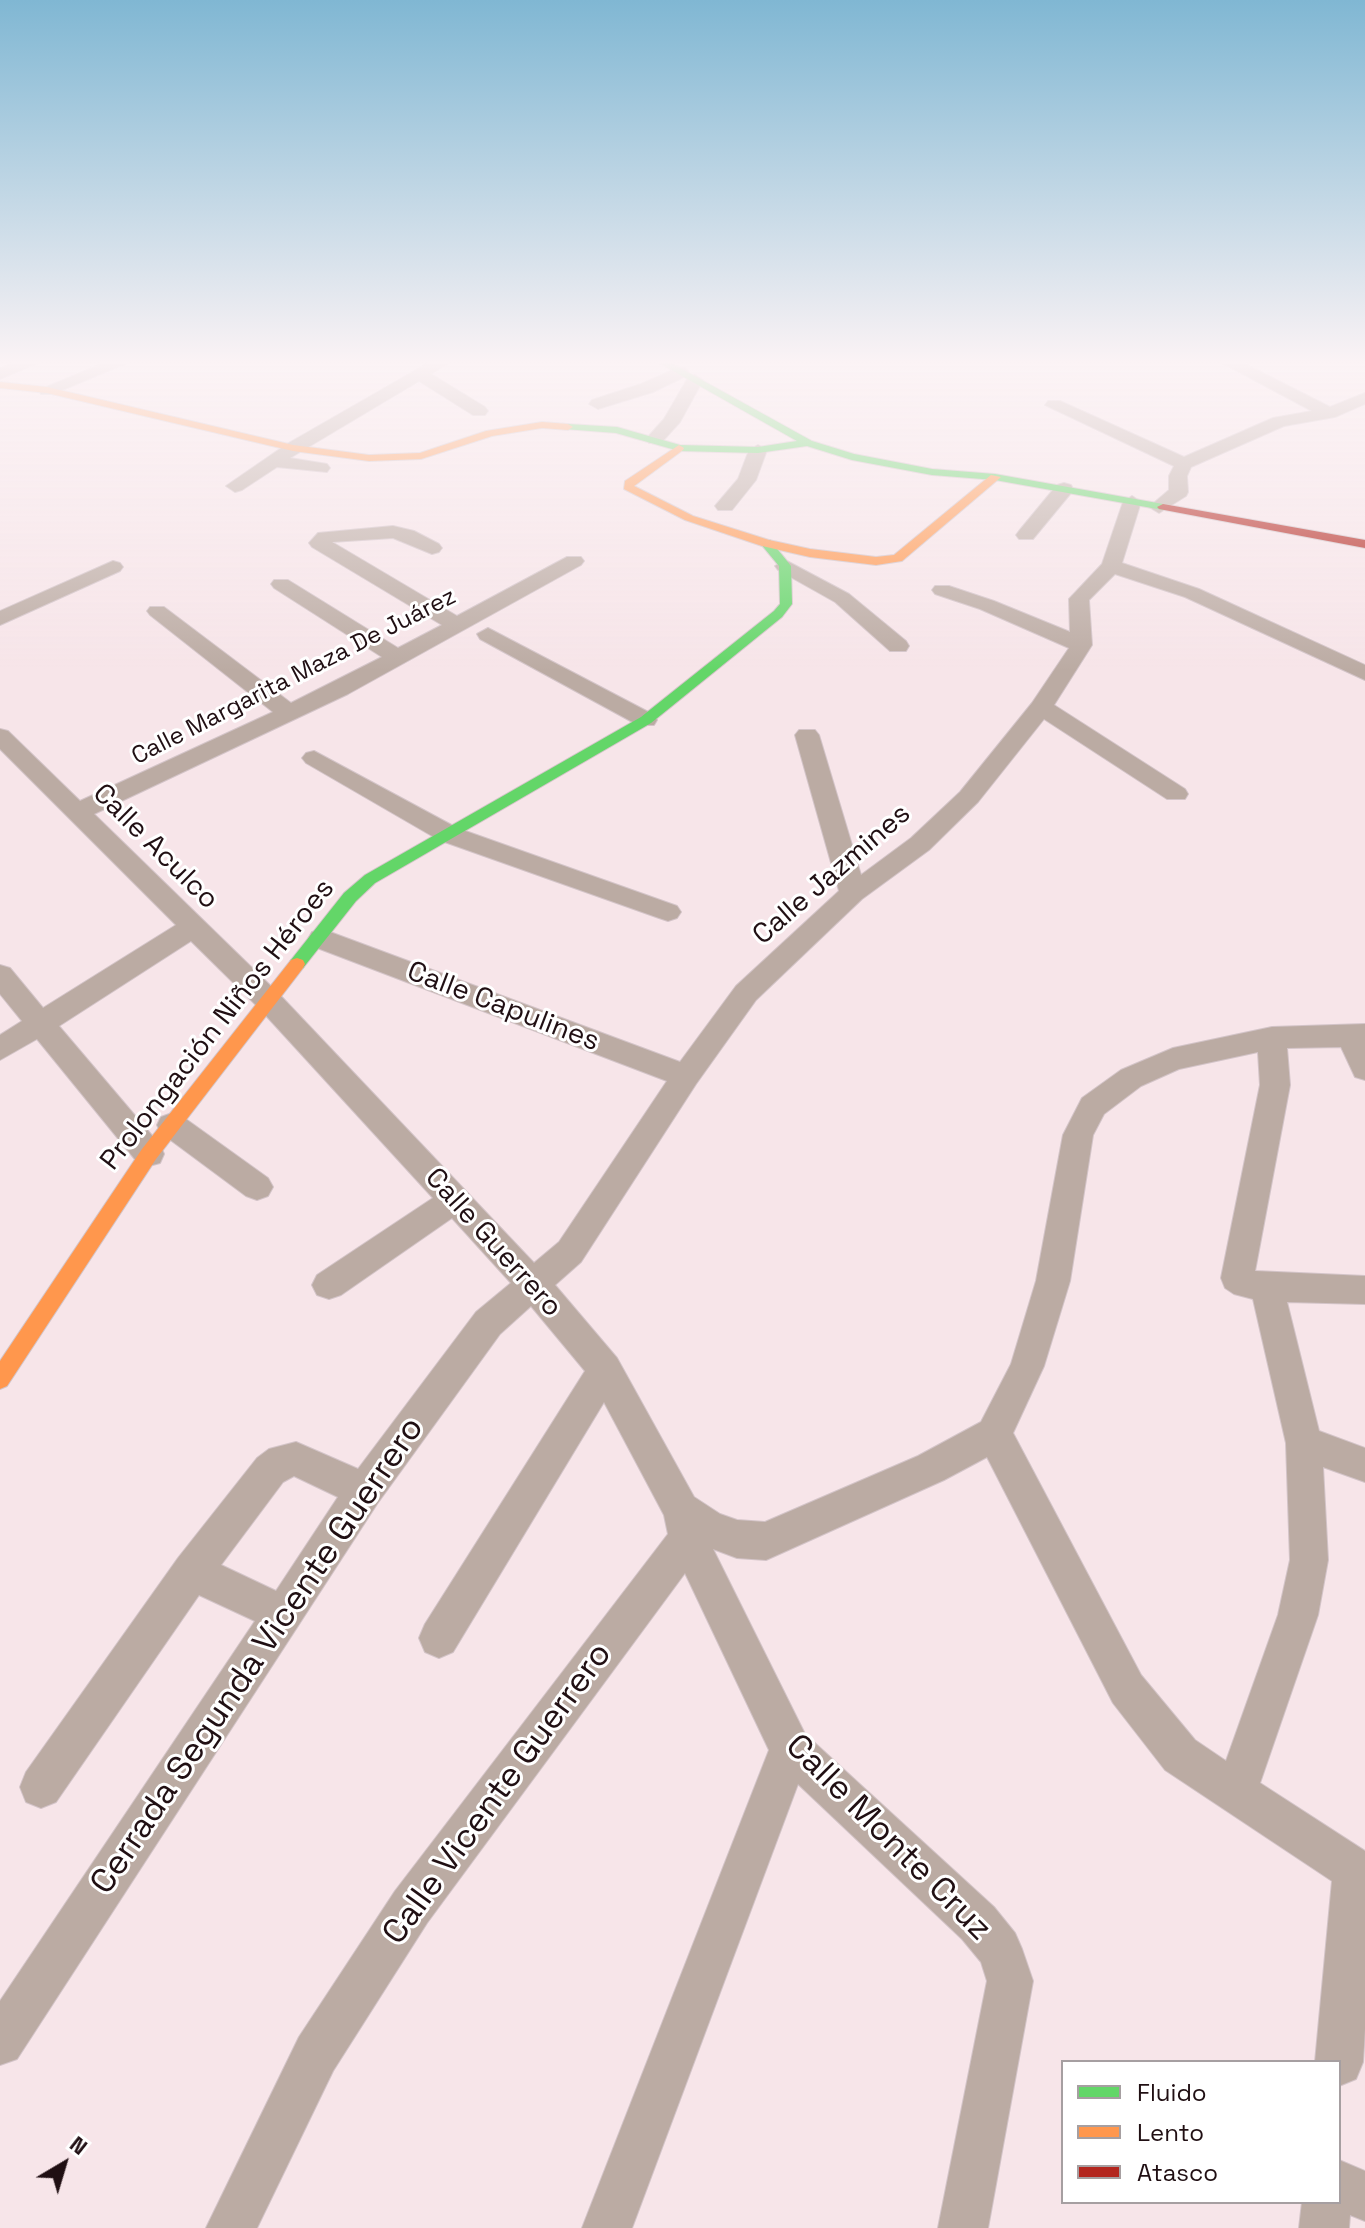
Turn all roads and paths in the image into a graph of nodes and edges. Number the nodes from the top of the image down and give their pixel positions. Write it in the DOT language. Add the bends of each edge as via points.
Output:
graph roads {
  1 [pos="273,463"];
  2 [pos="289,463"];
  3 [pos="658,463"];
  4 [pos="753,463"];
  5 [pos="879,463"];
  6 [pos="1184,464"];
  7 [pos="321,468"];
  8 [pos="995,477"];
  9 [pos="235,486"];
  10 [pos="1064,489"];
  11 [pos="1132,502"];
  12 [pos="725,506"];
  13 [pos="1159,507"];
  14 [pos="1026,535"];
  15 [pos="766,543"];
  16 [pos="1365,544"];
  17 [pos="432,548"];
  18 [pos="574,561"];
  19 [pos="785,566"];
  20 [pos="1111,566"];
  21 [pos="113,567"];
  22 [pos="281,584"];
  23 [pos="942,590"];
  24 [pos="157,611"];
  25 [pos="0,619"];
  26 [pos="457,625"];
  27 [pos="488,634"];
  28 [pos="1081,645"];
  29 [pos="898,646"];
  30 [pos="397,657"];
  31 [pos="1365,673"];
  32 [pos="1041,707"];
  33 [pos="289,713"];
  34 [pos="646,720"];
  35 [pos="807,735"];
  36 [pos="0,736"];
  37 [pos="314,758"];
  38 [pos="10,763"];
  39 [pos="1176,794"];
  40 [pos="77,812"];
  41 [pos="448,834"];
  42 [pos="853,893"];
  43 [pos="668,912"];
  44 [pos="193,927"];
  45 [pos="321,939"];
  46 [pos="0,975"];
  47 [pos="269,1001"];
  48 [pos="40,1023"];
  49 [pos="1358,1035"];
  50 [pos="1272,1038"];
  51 [pos="0,1049"];
  52 [pos="1365,1069"];
  53 [pos="686,1076"];
  54 [pos="172,1125"];
  55 [pos="149,1154"];
  56 [pos="257,1187"];
  57 [pos="454,1200"];
  58 [pos="1252,1282"];
  59 [pos="532,1283"];
  60 [pos="329,1285"];
  61 [pos="1365,1290"];
  62 [pos="4,1361"];
  63 [pos="605,1369"];
  64 [pos="994,1434"];
  65 [pos="1304,1443"];
  66 [pos="1365,1465"];
  67 [pos="364,1491"];
  68 [pos="685,1524"];
  69 [pos="192,1572"];
  70 [pos="283,1614"];
  71 [pos="439,1638"];
  72 [pos="790,1749"];
  73 [pos="41,1787"];
  74 [pos="1235,1794"];
  75 [pos="1360,1875"];
  76 [pos="0,2042"];
  77 [pos="1339,2060"];
  78 [pos="1341,2186"];
  79 [pos="1365,2196"];
  80 [pos="1327,2204"];
  81 [pos="231,2228"];
  82 [pos="607,2228"];
  83 [pos="963,2228"];
  84 [pos="1324,2228"];
  1 -- 9 [label="street"];
  2 -- 7 [label="street"];
  3 -- 15 [label="street" via="628,487 689,518"];
  4 -- 12 [label="street" via="747,480"];
  5 -- 8 [label="street"];
  6 -- 13 [label="street" via="1179,492"];
  8 -- 10 [label="street"];
  8 -- 15 [label="street" via="898,558 842,558"];
  10 -- 11 [label="street"];
  10 -- 14 [label="street"];
  11 -- 13 [label="street"];
  11 -- 20 [label="street"];
  13 -- 16 [label="street"];
  15 -- 19 [label="street"];
  17 -- 26 [label="street" via="393,532 325,537 319,543"];
  18 -- 26 [label="street, Calle Margarita Maza De Juárez"];
  19 -- 29 [label="street" via="842,598"];
  19 -- 34 [label="street, Prolongación Niños Héroes" via="786,604 778,614"];
  20 -- 28 [label="street" via="1079,599"];
  20 -- 31 [label="street" via="1192,593"];
  21 -- 25 [label="street"];
  22 -- 30 [label="street"];
  23 -- 28 [label="street"];
  24 -- 33 [label="street"];
  26 -- 30 [label="street, Calle Margarita Maza De Juárez"];
  27 -- 34 [label="street"];
  28 -- 32 [label="street, Calle Jazmines"];
  30 -- 33 [label="street, Calle Margarita Maza De Juárez"];
  32 -- 39 [label="street"];
  32 -- 42 [label="street, Calle Jazmines" via="969,797 920,844"];
  33 -- 40 [label="street, Calle Margarita Maza De Juárez"];
  34 -- 41 [label="street, Prolongación Niños Héroes"];
  35 -- 42 [label="street"];
  36 -- 38 [label="street, Calle Aculco"];
  37 -- 41 [label="street"];
  38 -- 40 [label="street, Calle Aculco"];
  40 -- 44 [label="street, Calle Aculco"];
  41 -- 43 [label="street"];
  41 -- 45 [label="street, Prolongación Niños Héroes" via="370,879 350,897"];
  42 -- 53 [label="street, Calle Jazmines" via="746,993"];
  44 -- 47 [label="street, Calle Aculco"];
  44 -- 48 [label="street"];
  45 -- 47 [label="street, Prolongación Niños Héroes"];
  45 -- 53 [label="street, Calle Capulines"];
  46 -- 48 [label="street"];
  47 -- 54 [label="street, Prolongación Niños Héroes"];
  47 -- 57 [label="street, Calle Guerrero"];
  48 -- 51 [label="street"];
  48 -- 55 [label="street"];
  49 -- 50 [label="street"];
  49 -- 52 [label="street"];
  50 -- 58 [label="street" via="1275,1085"];
  50 -- 64 [label="street" via="1173,1059 1131,1078 1093,1106 1078,1135 1053,1281 1027,1366"];
  53 -- 59 [label="street, Calle Jazmines" via="570,1252"];
  54 -- 55 [label="street, Prolongación Niños Héroes"];
  54 -- 56 [label="street"];
  55 -- 62 [label="street, Prolongación Niños Héroes"];
  57 -- 59 [label="street, Calle Guerrero"];
  57 -- 60 [label="street"];
  58 -- 61 [label="street"];
  58 -- 65 [label="street"];
  59 -- 63 [label="street, Calle Guerrero"];
  59 -- 67 [label="street, Cerrada Segunda Vicente Guerrero" via="488,1323"];
  63 -- 68 [label="street, Calle Guerrero"];
  63 -- 71 [label="street"];
  64 -- 68 [label="street" via="931,1468 766,1541"];
  64 -- 74 [label="street" via="1127,1689 1180,1755"];
  65 -- 66 [label="street"];
  65 -- 74 [label="street" via="1309,1560 1298,1615"];
  67 -- 69 [label="street" via="296,1459 282,1461"];
  67 -- 70 [label="street, Cerrada Segunda Vicente Guerrero"];
  68 -- 72 [label="street, Calle Monte Cruz"];
  68 -- 81 [label="street, Calle Vicente Guerrero" via="411,1907 316,2054"];
  69 -- 70 [label="street"];
  69 -- 73 [label="street"];
  70 -- 76 [label="street, Cerrada Segunda Vicente Guerrero"];
  72 -- 82 [label="street"];
  72 -- 83 [label="street, Calle Monte Cruz" via="978,1923 999,1949 1010,1981"];
  74 -- 75 [label="street"];
  75 -- 77 [label="street"];
  78 -- 79 [label="street"];
  80 -- 84 [label="street"];
}
